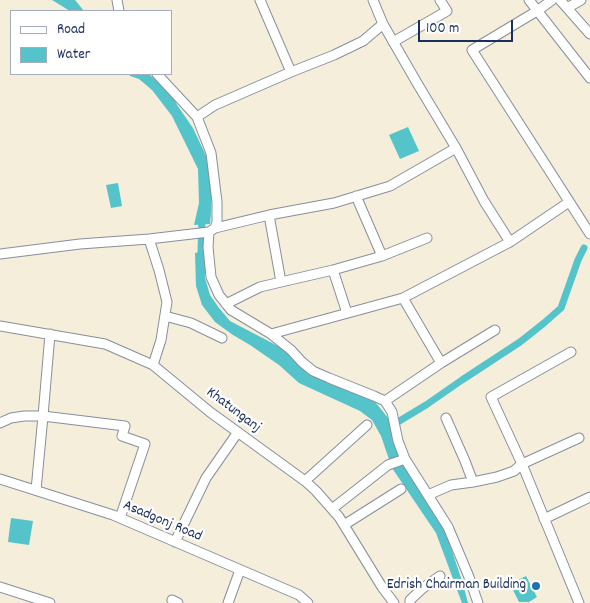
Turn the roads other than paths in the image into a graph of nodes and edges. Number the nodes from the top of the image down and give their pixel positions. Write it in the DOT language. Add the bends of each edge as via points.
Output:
graph roads {
  1 [pos="260,0"];
  2 [pos="373,0"];
  3 [pos="440,0"];
  4 [pos="530,0"];
  5 [pos="552,0"];
  6 [pos="560,0"];
  7 [pos="581,0"];
  8 [pos="568,8"];
  9 [pos="537,11"];
  10 [pos="383,24"];
  11 [pos="590,34"];
  12 [pos="393,42"];
  13 [pos="291,72"];
  14 [pos="158,75"];
  15 [pos="590,78"];
  16 [pos="197,117"];
  17 [pos="456,148"];
  18 [pos="356,196"];
  19 [pos="569,202"];
  20 [pos="270,215"];
  21 [pos="209,231"];
  22 [pos="590,234"];
  23 [pos="427,238"];
  24 [pos="148,239"];
  25 [pos="510,242"];
  26 [pos="0,254"];
  27 [pos="382,256"];
  28 [pos="333,270"];
  29 [pos="281,282"];
  30 [pos="403,298"];
  31 [pos="226,304"];
  32 [pos="347,313"];
  33 [pos="165,316"];
  34 [pos="0,326"];
  35 [pos="495,330"];
  36 [pos="50,334"];
  37 [pos="271,334"];
  38 [pos="222,338"];
  39 [pos="571,352"];
  40 [pos="441,363"];
  41 [pos="153,365"];
  42 [pos="384,401"];
  43 [pos="43,416"];
  44 [pos="446,418"];
  45 [pos="0,423"];
  46 [pos="367,425"];
  47 [pos="238,432"];
  48 [pos="579,438"];
  49 [pos="405,459"];
  50 [pos="522,464"];
  51 [pos="0,479"];
  52 [pos="306,481"];
  53 [pos="473,482"];
  54 [pos="401,489"];
  55 [pos="36,490"];
  56 [pos="428,495"];
  57 [pos="590,497"];
  58 [pos="332,509"];
  59 [pos="120,518"];
  60 [pos="544,519"];
  61 [pos="344,525"];
  62 [pos="175,542"];
  63 [pos="240,570"];
  64 [pos="440,576"];
  65 [pos="0,587"];
  66 [pos="50,603"];
  67 [pos="228,603"];
  68 [pos="308,603"];
  69 [pos="394,603"];
  70 [pos="410,603"];
  71 [pos="478,603"];
  72 [pos="579,603"];
  1 -- 13 [label="street"];
  2 -- 10 [label="street"];
  3 -- 12 [label="street" via="447,11"];
  4 -- 9 [label="street"];
  5 -- 9 [label="street"];
  6 -- 8 [label="street"];
  7 -- 8 [label="street"];
  8 -- 11 [label="street"];
  9 -- 15 [label="street"];
  9 -- 19 [label="street" via="472,50"];
  10 -- 12 [label="street"];
  10 -- 13 [label="street" via="363,41"];
  12 -- 17 [label="street"];
  13 -- 16 [label="street" via="215,105"];
  14 -- 16 [label="street"];
  16 -- 21 [label="street" via="211,153 217,202 217,222"];
  17 -- 18 [label="street" via="390,186"];
  17 -- 25 [label="street"];
  18 -- 20 [label="street"];
  18 -- 27 [label="street"];
  19 -- 22 [label="street"];
  19 -- 25 [label="street"];
  20 -- 21 [label="street"];
  20 -- 29 [label="street"];
  21 -- 24 [label="street"];
  21 -- 31 [label="street" via="211,277 218,295"];
  23 -- 27 [label="street"];
  24 -- 26 [label="street"];
  24 -- 33 [label="street" via="167,302"];
  25 -- 30 [label="street"];
  27 -- 28 [label="street"];
  28 -- 29 [label="street"];
  28 -- 32 [label="street"];
  29 -- 31 [label="street" via="260,287"];
  30 -- 32 [label="street"];
  30 -- 40 [label="street"];
  31 -- 37 [label="street"];
  32 -- 37 [label="street"];
  33 -- 38 [label="street" via="191,323"];
  33 -- 41 [label="street"];
  34 -- 36 [label="street, Khatunganj"];
  35 -- 40 [label="street"];
  36 -- 41 [label="street, Khatunganj" via="105,344"];
  36 -- 43 [label="street"];
  37 -- 42 [label="street" via="313,371"];
  39 -- 50 [label="street" via="491,397"];
  40 -- 42 [label="street"];
  41 -- 47 [label="street, Khatunganj"];
  42 -- 49 [label="street" via="392,412"];
  43 -- 45 [label="street" via="11,418"];
  43 -- 55 [label="street"];
  43 -- 59 [label="street" via="124,426 122,436 145,444"];
  44 -- 53 [label="street"];
  46 -- 52 [label="street"];
  47 -- 52 [label="street, Khatunganj"];
  47 -- 62 [label="street" via="206,478"];
  48 -- 50 [label="street"];
  49 -- 56 [label="street"];
  49 -- 58 [label="street" via="388,465"];
  50 -- 53 [label="street" via="514,471"];
  50 -- 60 [label="street"];
  51 -- 55 [label="street, Asadgonj Road"];
  52 -- 58 [label="street, Khatunganj"];
  53 -- 56 [label="street" via="451,485"];
  54 -- 61 [label="street"];
  55 -- 59 [label="street, Asadgonj Road"];
  56 -- 71 [label="street" via="448,527"];
  57 -- 60 [label="street"];
  58 -- 61 [label="street, Khatunganj"];
  59 -- 62 [label="street, Asadgonj Road"];
  60 -- 72 [label="street"];
  61 -- 69 [label="street, Khatunganj"];
  62 -- 63 [label="street, Asadgonj Road"];
  63 -- 67 [label="street"];
  63 -- 68 [label="street, Asadgonj Road" via="299,595"];
  64 -- 70 [label="street"];
  65 -- 66 [label="street"];
}
